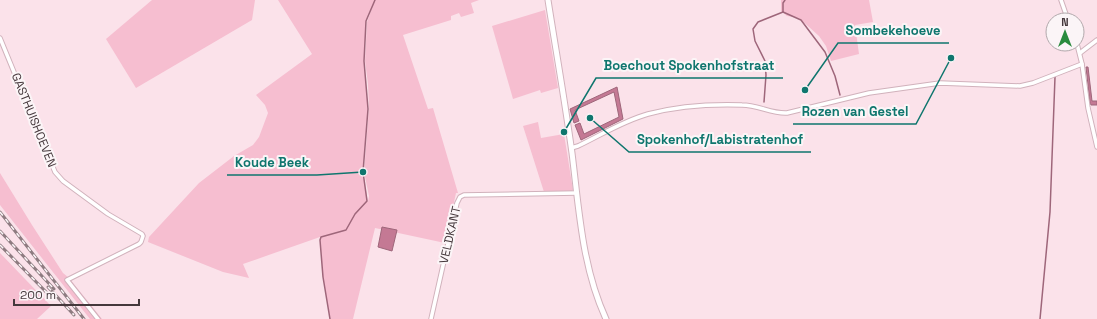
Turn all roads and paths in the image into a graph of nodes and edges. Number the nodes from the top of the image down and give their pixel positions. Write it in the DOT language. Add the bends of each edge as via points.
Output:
graph roads {
  1 [pos="548,0"];
  2 [pos="1061,0"];
  3 [pos="1065,12"];
  4 [pos="0,38"];
  5 [pos="1097,40"];
  6 [pos="1080,53"];
  7 [pos="1082,64"];
  8 [pos="1097,147"];
  9 [pos="571,148"];
  10 [pos="577,193"];
  11 [pos="98,319"];
  12 [pos="432,319"];
  13 [pos="606,319"];
  1 -- 9 [label="street"];
  2 -- 3 [label="street"];
  4 -- 11 [label="street, GASTHUISHOEVEN" via="55,172 63,181 108,214 143,236 139,244 67,280"];
  5 -- 6 [label="street"];
  6 -- 7 [label="street"];
  7 -- 8 [label="street"];
  7 -- 9 [label="street" via="1020,86 940,83 869,93 782,114 744,105 710,105 663,110 624,123"];
  9 -- 10 [label="street"];
  10 -- 12 [label="street, VELDKANT" via="460,196"];
  10 -- 13 [label="street" via="588,265"];
}
